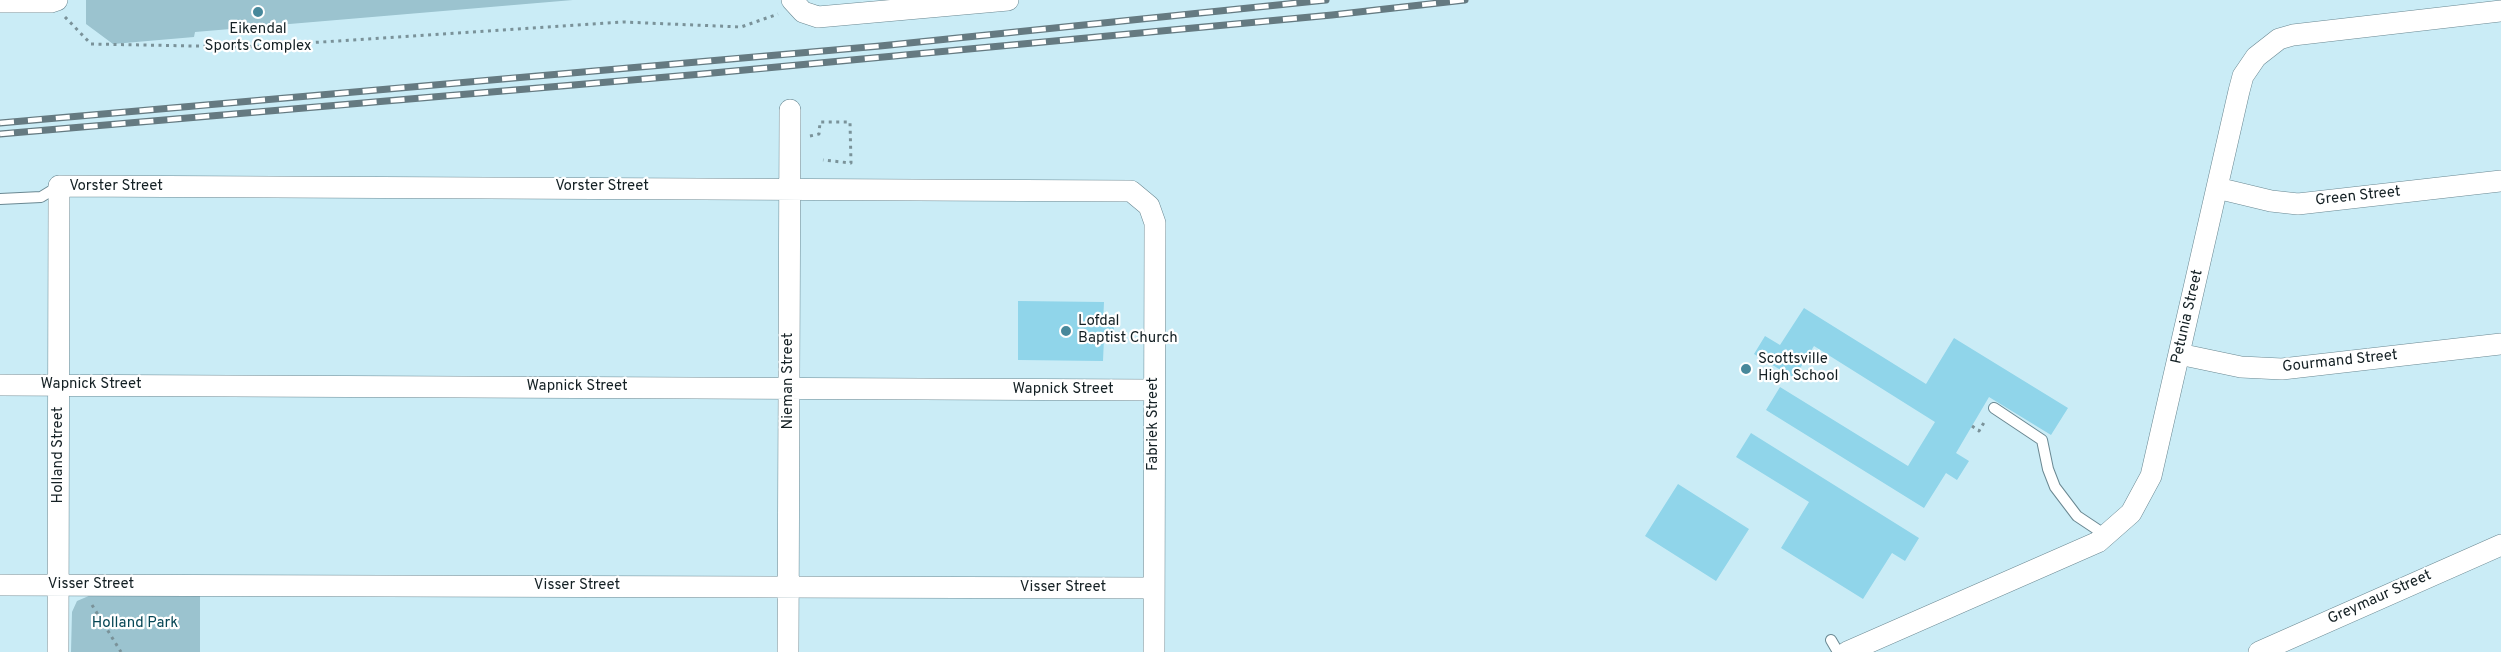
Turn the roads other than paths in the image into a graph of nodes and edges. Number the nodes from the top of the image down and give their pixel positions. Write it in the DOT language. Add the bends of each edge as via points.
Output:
graph roads {
  1 [pos="1008,0"];
  2 [pos="54,1"];
  3 [pos="0,2"];
  4 [pos="795,3"];
  5 [pos="2501,11"];
  6 [pos="790,110"];
  7 [pos="2501,181"];
  8 [pos="59,186"];
  9 [pos="790,188"];
  10 [pos="2217,188"];
  11 [pos="0,199"];
  12 [pos="1143,199"];
  13 [pos="2501,344"];
  14 [pos="2179,354"];
  15 [pos="0,385"];
  16 [pos="59,385"];
  17 [pos="789,388"];
  18 [pos="1154,390"];
  19 [pos="1994,408"];
  20 [pos="2107,536"];
  21 [pos="2501,545"];
  22 [pos="0,585"];
  23 [pos="59,585"];
  24 [pos="789,587"];
  25 [pos="1154,588"];
  26 [pos="1839,646"];
  27 [pos="58,652"];
  28 [pos="788,652"];
  29 [pos="1154,652"];
  30 [pos="1838,652"];
  31 [pos="2259,652"];
  1 -- 4 [label="street" via="818,16 810,15"];
  2 -- 3 [label="street"];
  5 -- 10 [label="street, Petunia Street" via="2293,35 2272,43 2243,76"];
  6 -- 9 [label="street, Nieman Street"];
  7 -- 10 [label="street, Green Street" via="2298,204"];
  8 -- 9 [label="street, Vorster Street"];
  8 -- 11 [label="lane" via="41,197"];
  8 -- 16 [label="street, Holland Street"];
  9 -- 12 [label="street, Vorster Street" via="1124,190"];
  9 -- 17 [label="street, Nieman Street"];
  10 -- 14 [label="street, Petunia Street"];
  12 -- 18 [label="street, Fabriek Street" via="1155,223"];
  13 -- 14 [label="street, Gourmand Street" via="2282,369 2241,367"];
  14 -- 20 [label="street, Petunia Street" via="2151,476 2132,513"];
  15 -- 16 [label="street, Wapnick Street"];
  16 -- 17 [label="street, Wapnick Street"];
  16 -- 23 [label="street, Holland Street"];
  17 -- 18 [label="street, Wapnick Street"];
  17 -- 24 [label="street, Nieman Street"];
  18 -- 25 [label="street, Fabriek Street"];
  19 -- 20 [label="lane" via="2036,434 2045,447 2055,487 2077,516"];
  20 -- 26 [label="street, Petunia Street"];
  21 -- 31 [label="street, Greymaur Street"];
  22 -- 23 [label="street, Visser Street"];
  23 -- 24 [label="street, Visser Street"];
  23 -- 27 [label="street, Holland Street"];
  24 -- 25 [label="street, Visser Street"];
  24 -- 28 [label="street, Nieman Street"];
  25 -- 29 [label="street, Fabriek Street"];
  26 -- 30 [label="lane"];
}
